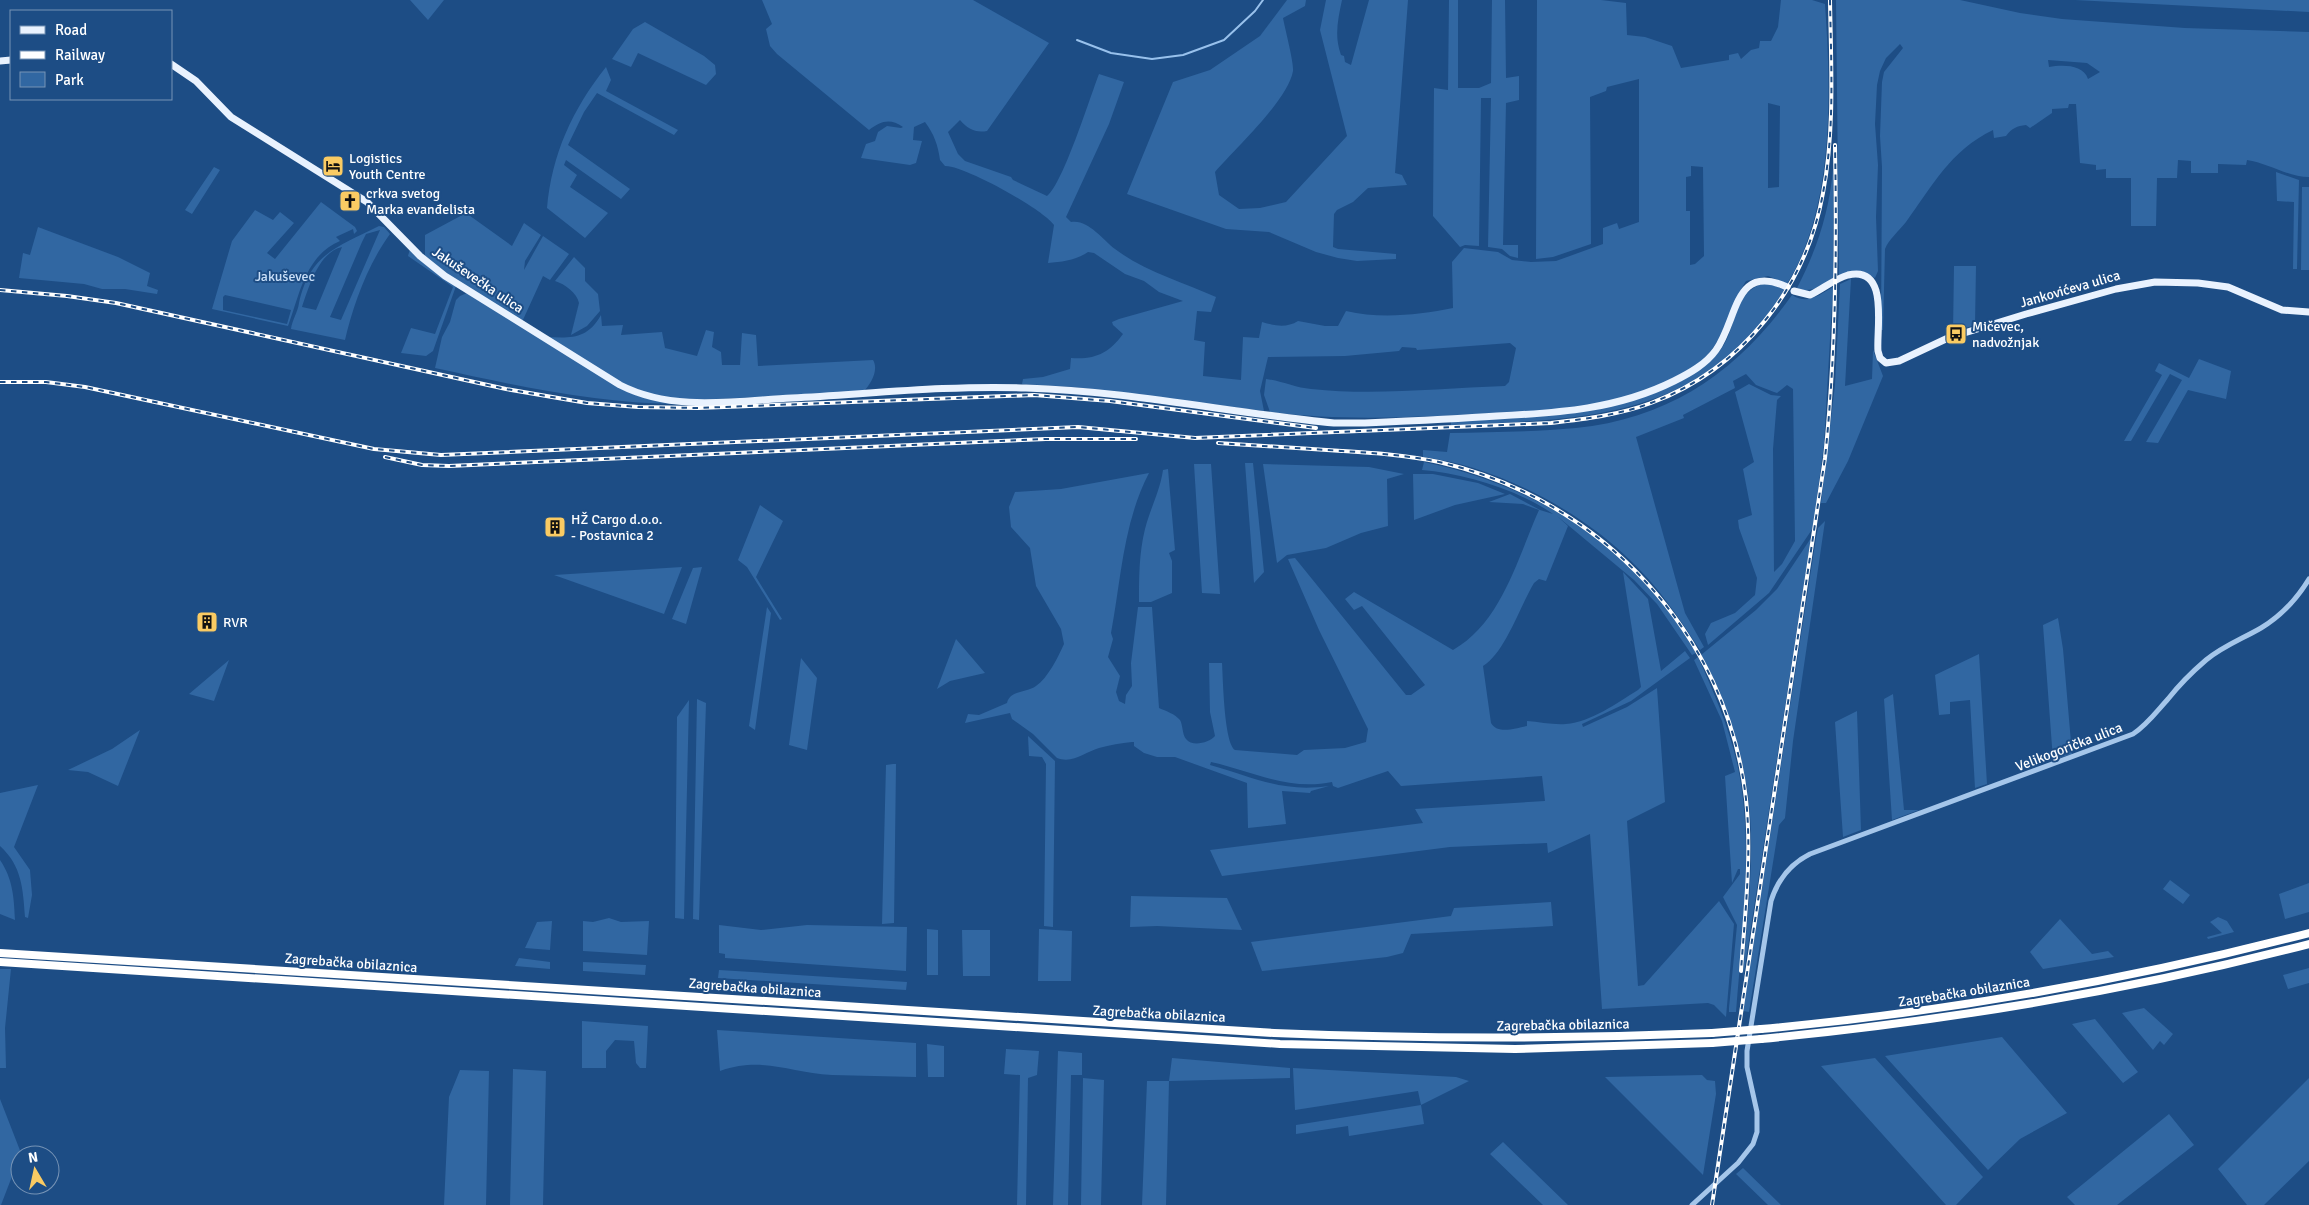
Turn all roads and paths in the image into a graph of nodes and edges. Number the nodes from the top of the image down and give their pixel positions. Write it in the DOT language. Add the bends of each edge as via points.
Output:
graph roads {
  1 [pos="172,65"];
  2 [pos="1787,287"];
  3 [pos="1794,291"];
  4 [pos="2309,312"];
  5 [pos="2309,578"];
  6 [pos="2309,933"];
  7 [pos="2309,944"];
  8 [pos="0,953"];
  9 [pos="0,962"];
  10 [pos="1692,1205"];
  1 -- 2 [label="main road, Jakuševečka ulica" via="196,81 231,117 367,202 420,256 445,276 633,391 675,402 960,388 1025,388 1083,392 1334,423 1536,414 1615,404 1642,396 1683,377 1716,351 1740,297 1749,285 1765,280"];
  3 -- 4 [label="main road, Jankovićeva ulica" via="1810,295 1842,277 1859,275 1869,279 1876,286 1878,296 1878,352 1882,361 1889,363 1948,338 2088,296 2142,284 2214,285 2236,290 2282,310"];
  5 -- 10 [label="street, Velikogorička ulica" via="2299,594 2272,619 2224,646 2207,660 2134,734 1846,841 1802,859 1788,870 1777,884 1768,915 1747,1052 1747,1067 1758,1112 1757,1132 1738,1163"];
  6 -- 8 [label="highway, Zagrebačka obilaznica, bridge" via="2166,968 2033,994 1897,1015 1712,1033 1523,1039 1284,1034"];
  7 -- 9 [label="highway, Zagrebačka obilaznica, bridge" via="2035,1004 1908,1023 1712,1043 1515,1049 1280,1044"];
}
